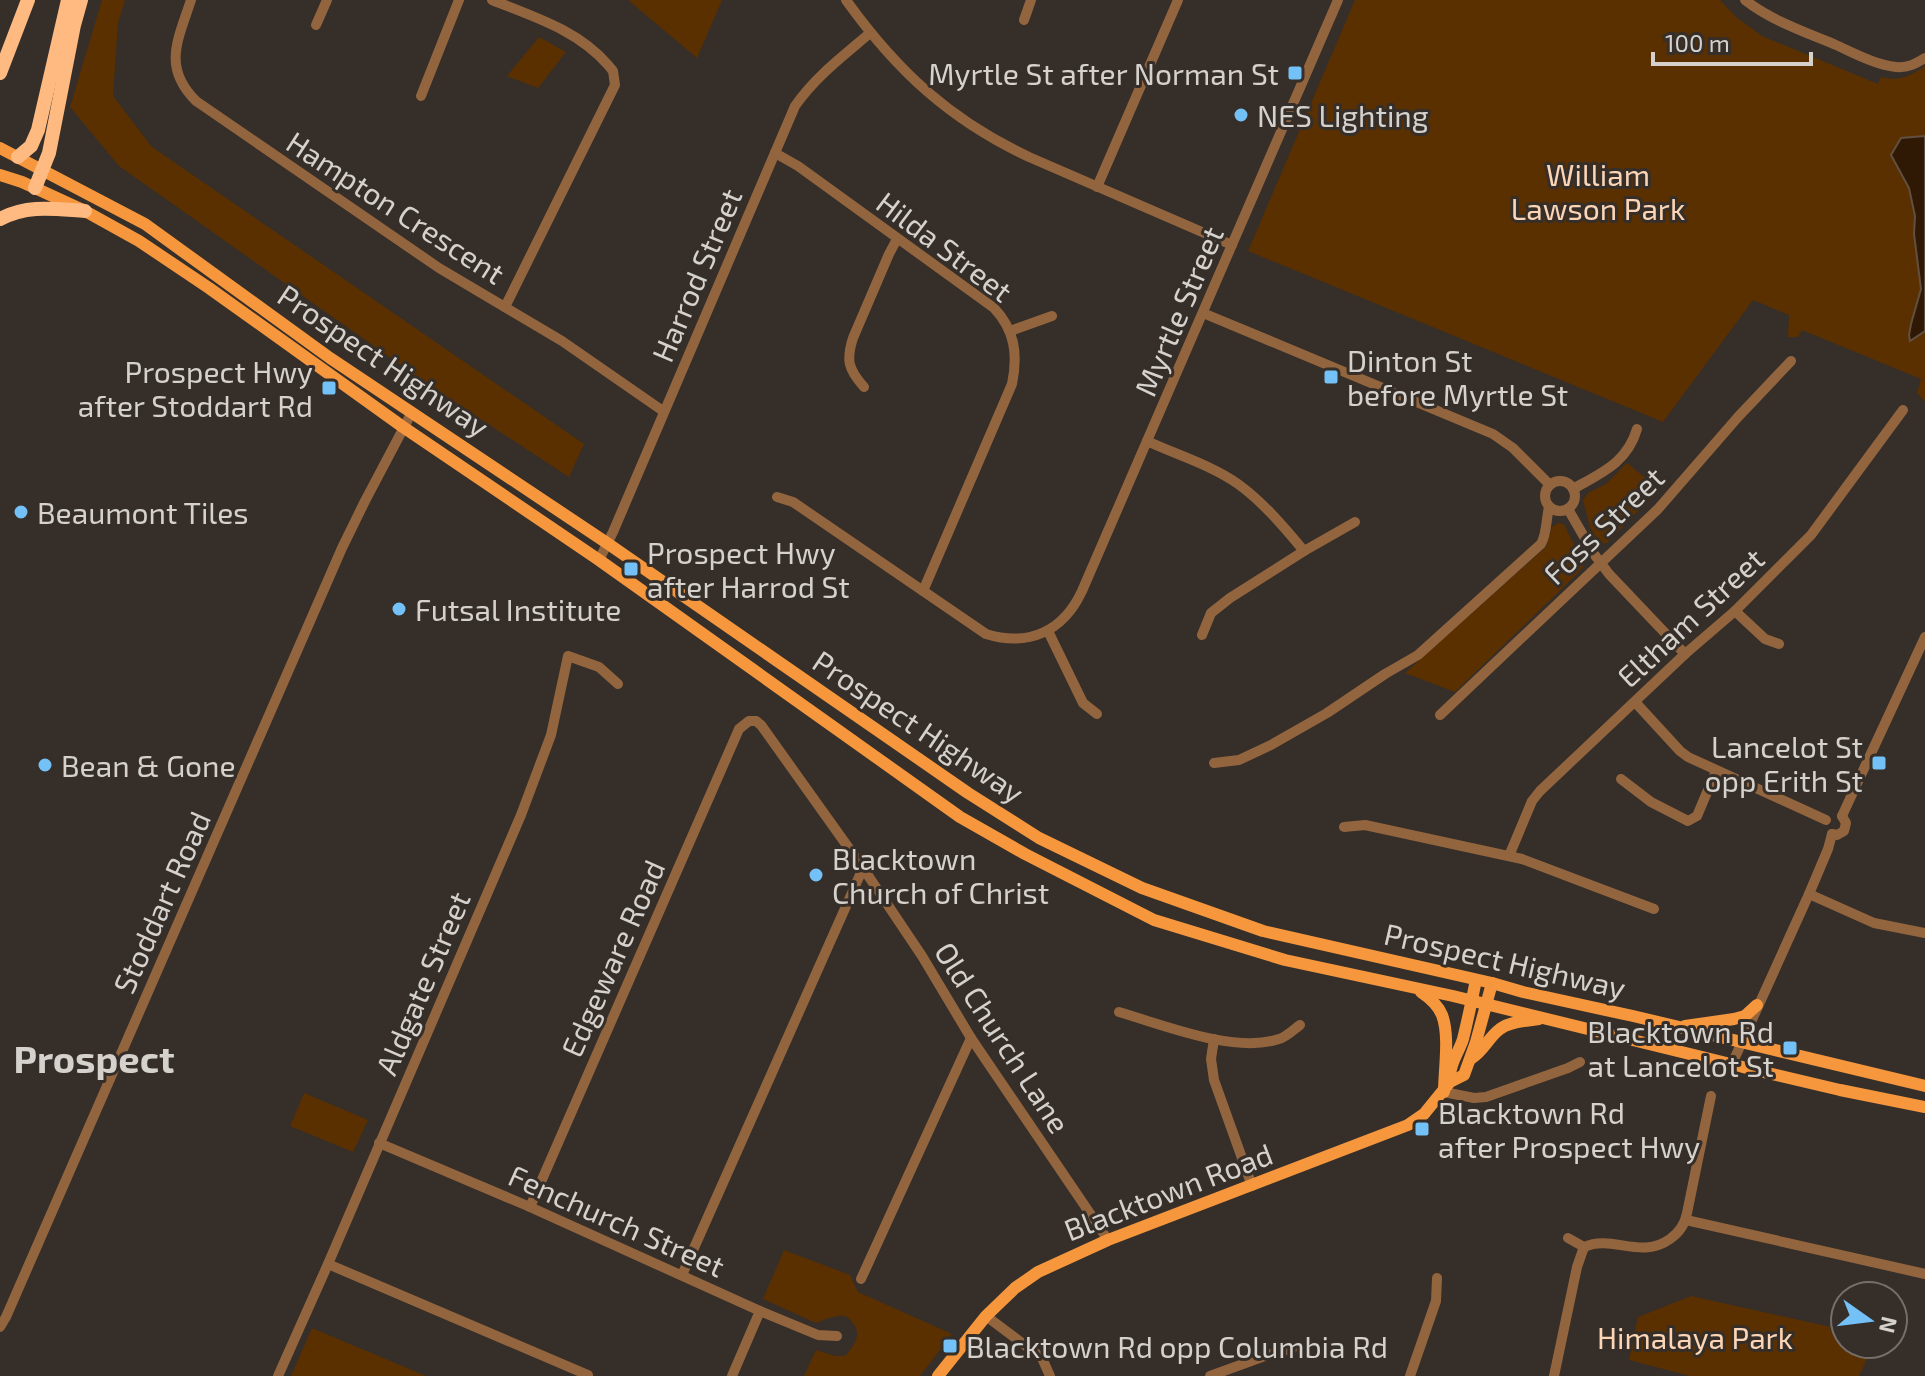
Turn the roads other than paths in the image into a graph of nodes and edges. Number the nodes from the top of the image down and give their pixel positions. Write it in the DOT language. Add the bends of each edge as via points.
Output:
graph roads {
  1 [pos="28,0"];
  2 [pos="68,0"];
  3 [pos="81,0"];
  4 [pos="191,0"];
  5 [pos="327,0"];
  6 [pos="459,0"];
  7 [pos="492,0"];
  8 [pos="846,0"];
  9 [pos="1031,0"];
  10 [pos="1178,0"];
  11 [pos="1338,0"];
  12 [pos="1745,0"];
  13 [pos="1024,20"];
  14 [pos="316,25"];
  15 [pos="870,33"];
  16 [pos="1925,58"];
  17 [pos="0,73"];
  18 [pos="421,96"];
  19 [pos="1,148"];
  20 [pos="775,153"];
  21 [pos="18,157"];
  22 [pos="43,170"];
  23 [pos="0,175"];
  24 [pos="1097,187"];
  25 [pos="35,188"];
  26 [pos="85,211"];
  27 [pos="0,219"];
  28 [pos="897,239"];
  29 [pos="1232,245"];
  30 [pos="505,307"];
  31 [pos="1203,313"];
  32 [pos="1052,316"];
  33 [pos="1010,331"];
  34 [pos="1791,361"];
  35 [pos="864,387"];
  36 [pos="1903,410"];
  37 [pos="663,411"];
  38 [pos="412,412"];
  39 [pos="403,427"];
  40 [pos="1637,429"];
  41 [pos="1147,441"];
  42 [pos="1550,485"];
  43 [pos="1573,489"];
  44 [pos="777,497"];
  45 [pos="1549,507"];
  46 [pos="1568,509"];
  47 [pos="1355,522"];
  48 [pos="607,543"];
  49 [pos="1304,551"];
  50 [pos="599,560"];
  51 [pos="1600,563"];
  52 [pos="923,591"];
  53 [pos="1735,611"];
  54 [pos="1048,631"];
  55 [pos="1202,635"];
  56 [pos="1925,637"];
  57 [pos="1779,644"];
  58 [pos="1685,654"];
  59 [pos="618,684"];
  60 [pos="1635,702"];
  61 [pos="1097,714"];
  62 [pos="1440,715"];
  63 [pos="739,729"];
  64 [pos="1214,763"];
  65 [pos="1716,771"];
  66 [pos="1621,779"];
  67 [pos="1842,816"];
  68 [pos="1826,820"];
  69 [pos="1344,827"];
  70 [pos="1832,834"];
  71 [pos="1509,856"];
  72 [pos="863,868"];
  73 [pos="1809,894"];
  74 [pos="1654,909"];
  75 [pos="1925,933"];
  76 [pos="1476,980"];
  77 [pos="1492,983"];
  78 [pos="1418,989"];
  79 [pos="1479,1002"];
  80 [pos="1757,1005"];
  81 [pos="1119,1012"];
  82 [pos="1542,1018"];
  83 [pos="1300,1025"];
  84 [pos="1678,1027"];
  85 [pos="971,1038"];
  86 [pos="1214,1039"];
  87 [pos="1741,1042"];
  88 [pos="1471,1059"];
  89 [pos="1580,1062"];
  90 [pos="1732,1064"];
  91 [pos="1925,1086"];
  92 [pos="1447,1087"];
  93 [pos="1711,1096"];
  94 [pos="1925,1107"];
  95 [pos="379,1143"];
  96 [pos="1252,1186"];
  97 [pos="530,1207"];
  98 [pos="1686,1220"];
  99 [pos="1568,1238"];
  100 [pos="1108,1240"];
  101 [pos="1584,1247"];
  102 [pos="328,1264"];
  103 [pos="1925,1274"];
  104 [pos="682,1275"];
  105 [pos="1437,1278"];
  106 [pos="861,1279"];
  107 [pos="760,1311"];
  108 [pos="986,1316"];
  109 [pos="0,1327"];
  110 [pos="837,1336"];
  111 [pos="1292,1349"];
  112 [pos="588,1375"];
  113 [pos="278,1376"];
  114 [pos="732,1376"];
  115 [pos="938,1376"];
  116 [pos="1050,1376"];
  117 [pos="1210,1376"];
  118 [pos="1410,1376"];
  119 [pos="1554,1376"];
  1 -- 17 [label="highway"];
  2 -- 21 [label="highway" via="38,130"];
  3 -- 22 [label="highway"];
  4 -- 30 [label="street, Hampton Crescent" via="175,49 176,70 196,101 439,268"];
  5 -- 14 [label="street"];
  6 -- 18 [label="street"];
  7 -- 30 [label="street" via="575,36 615,78"];
  8 -- 15 [label="street"];
  9 -- 13 [label="street"];
  10 -- 24 [label="street"];
  11 -- 29 [label="street, Myrtle Street"];
  12 -- 16 [label="street" via="1781,22 1893,67"];
  15 -- 20 [label="street, Harrod Street" via="805,91"];
  15 -- 24 [label="street" via="929,94 968,124"];
  19 -- 21 [label="main road, Prospect Highway"];
  20 -- 28 [label="street, Hilda Street"];
  20 -- 37 [label="street, Harrod Street"];
  21 -- 22 [label="main road, Prospect Highway"];
  22 -- 25 [label="highway"];
  22 -- 38 [label="main road, Prospect Highway" via="145,224"];
  23 -- 25 [label="main road, Prospect Highway"];
  24 -- 29 [label="street"];
  25 -- 26 [label="main road, Prospect Highway"];
  26 -- 27 [label="highway" via="25,209"];
  26 -- 39 [label="main road, Prospect Highway" via="209,288"];
  28 -- 33 [label="street, Hilda Street" via="994,308"];
  28 -- 35 [label="street" via="849,350 849,365"];
  29 -- 31 [label="street, Myrtle Street"];
  30 -- 37 [label="street, Hampton Crescent"];
  31 -- 41 [label="street, Myrtle Street"];
  31 -- 42 [label="street" via="1493,434"];
  32 -- 33 [label="street"];
  33 -- 52 [label="street, Hilda Street" via="1016,367 1012,384"];
  34 -- 51 [label="street, Foss Street" via="1658,509"];
  36 -- 53 [label="street, Eltham Street" via="1811,535"];
  37 -- 48 [label="street, Harrod Street"];
  38 -- 39 [label="street, Stoddart Road"];
  38 -- 48 [label="main road, Prospect Highway"];
  39 -- 50 [label="main road, Prospect Highway"];
  39 -- 109 [label="street, Stoddart Road" via="342,548"];
  40 -- 43 [label="street" via="1632,445 1612,467"];
  41 -- 49 [label="street" via="1239,485"];
  41 -- 54 [label="street, Myrtle Street" via="1075,608"];
  42 -- 43 [label="street" via="1563,481"];
  42 -- 45 [label="street" via="1545,493"];
  43 -- 46 [label="street" via="1575,498"];
  44 -- 52 [label="street" via="793,502"];
  45 -- 46 [label="street" via="1558,512"];
  45 -- 64 [label="street" via="1541,544 1418,655 1271,745 1239,760"];
  46 -- 51 [label="street"];
  47 -- 49 [label="street"];
  48 -- 50 [label="street, Harrod Street"];
  48 -- 76 [label="main road, Prospect Highway" via="1039,838 1142,888 1263,931"];
  49 -- 55 [label="street" via="1211,613"];
  50 -- 78 [label="main road, Prospect Highway" via="960,817 1025,854 1154,920 1285,960"];
  51 -- 58 [label="street"];
  51 -- 62 [label="street, Foss Street"];
  52 -- 54 [label="street" via="994,637 1024,639"];
  53 -- 57 [label="street" via="1765,639"];
  53 -- 58 [label="street, Eltham Street"];
  54 -- 61 [label="street" via="1083,703"];
  56 -- 67 [label="street"];
  58 -- 60 [label="street, Eltham Street"];
  59 -- 95 [label="street, Aldgate Street" via="599,667 568,656 551,735 526,802"];
  60 -- 65 [label="street" via="1680,751"];
  60 -- 71 [label="street, Eltham Street" via="1540,791"];
  63 -- 72 [label="street, Old Church Lane" via="749,721 761,725"];
  63 -- 97 [label="street, Edgeware Road"];
  65 -- 66 [label="street" via="1697,816 1688,821"];
  65 -- 68 [label="street"];
  67 -- 68 [label="street"];
  67 -- 70 [label="street" via="1845,828"];
  68 -- 70 [label="street"];
  69 -- 71 [label="street" via="1365,825"];
  70 -- 73 [label="street"];
  71 -- 74 [label="street"];
  72 -- 85 [label="street, Old Church Lane"];
  72 -- 104 [label="street"];
  73 -- 75 [label="street" via="1874,923"];
  73 -- 80 [label="street"];
  76 -- 77 [label="main road, Prospect Highway"];
  76 -- 79 [label="main road"];
  77 -- 79 [label="main road"];
  77 -- 84 [label="main road, Prospect Highway"];
  78 -- 79 [label="main road, Prospect Highway"];
  78 -- 92 [label="main road" via="1443,1020"];
  79 -- 82 [label="main road"];
  79 -- 88 [label="main road, Blacktown Road"];
  79 -- 92 [label="main road, Blacktown Road"];
  80 -- 84 [label="main road" via="1745,1016"];
  80 -- 87 [label="street"];
  81 -- 86 [label="street"];
  82 -- 88 [label="main road" via="1498,1029"];
  82 -- 90 [label="main road"];
  83 -- 86 [label="street" via="1281,1039 1238,1044"];
  84 -- 87 [label="main road, Prospect Highway"];
  85 -- 100 [label="street, Old Church Lane"];
  85 -- 106 [label="street"];
  86 -- 96 [label="street" via="1214,1080"];
  87 -- 90 [label="street"];
  87 -- 91 [label="main road, Prospect Highway"];
  88 -- 92 [label="main road, Blacktown Road" via="1464,1075"];
  89 -- 92 [label="street" via="1486,1097"];
  90 -- 94 [label="main road"];
  92 -- 96 [label="main road, Blacktown Road" via="1408,1125"];
  93 -- 98 [label="street"];
  95 -- 97 [label="street, Fenchurch Street"];
  95 -- 102 [label="street, Aldgate Street"];
  96 -- 100 [label="main road, Blacktown Road"];
  97 -- 104 [label="street, Fenchurch Street"];
  98 -- 101 [label="street" via="1678,1233 1653,1247"];
  98 -- 103 [label="street"];
  99 -- 101 [label="street"];
  100 -- 108 [label="main road, Blacktown Road" via="1026,1279"];
  101 -- 119 [label="street"];
  102 -- 112 [label="street"];
  102 -- 113 [label="street, Aldgate Street"];
  104 -- 107 [label="street, Fenchurch Street"];
  105 -- 118 [label="street" via="1436,1301"];
  107 -- 110 [label="street, Fenchurch Street" via="818,1335"];
  107 -- 114 [label="street"];
  108 -- 115 [label="main road, Blacktown Road"];
  108 -- 116 [label="street" via="1042,1358"];
  111 -- 117 [label="street"];
}
